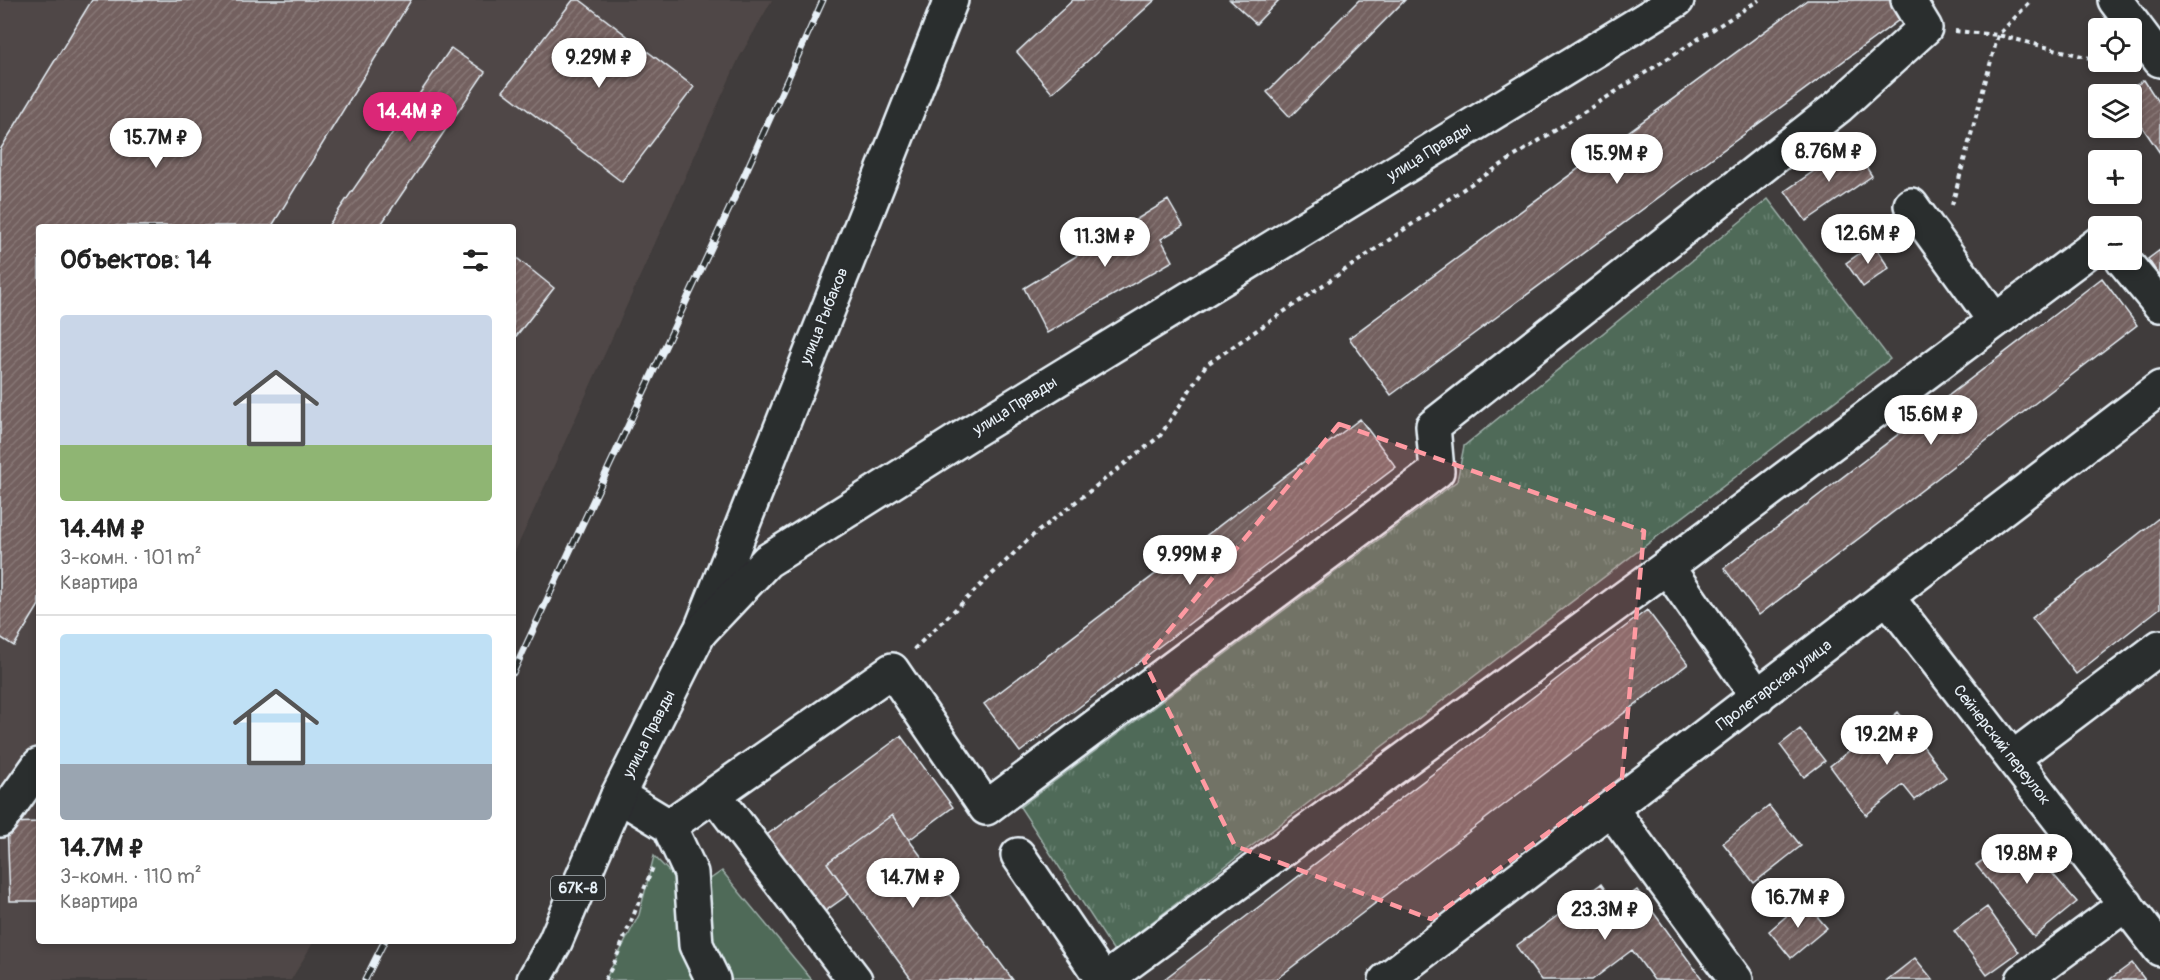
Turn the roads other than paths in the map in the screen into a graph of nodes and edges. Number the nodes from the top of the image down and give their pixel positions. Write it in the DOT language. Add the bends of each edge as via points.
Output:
graph roads {
  1 [pos="951,0"];
  2 [pos="1677,0"];
  3 [pos="1908,0"];
  4 [pos="2115,0"];
  5 [pos="2160,60"];
  6 [pos="1911,205"];
  7 [pos="2088,251"];
  8 [pos="2131,270"];
  9 [pos="2160,305"];
  10 [pos="1995,321"];
  11 [pos="2160,388"];
  12 [pos="1667,567"];
  13 [pos="1887,598"];
  14 [pos="699,633"];
  15 [pos="2160,647"];
  16 [pos="1758,698"];
  17 [pos="2013,758"];
  18 [pos="36,769"];
  19 [pos="714,794"];
  20 [pos="618,795"];
  21 [pos="1611,809"];
  22 [pos="0,820"];
  23 [pos="669,826"];
  24 [pos="1018,855"];
  25 [pos="2126,904"];
  26 [pos="2160,949"];
  27 [pos="534,980"];
  28 [pos="713,980"];
  29 [pos="855,980"];
  30 [pos="1104,980"];
  31 [pos="1386,980"];
  32 [pos="1736,980"];
  33 [pos="2023,980"];
  1 -- 14 [label="street, улица Рыбаков"];
  2 -- 14 [label="street, улица Правды" via="767,561"];
  3 -- 19 [label="street" via="1925,28 1839,106 1433,426 1437,471 986,808 892,670"];
  4 -- 5 [label="street"];
  6 -- 10 [label="street"];
  7 -- 10 [label="street"];
  8 -- 9 [label="street"];
  10 -- 12 [label="street"];
  11 -- 13 [label="street, Пролетарская улица"];
  12 -- 16 [label="street"];
  12 -- 30 [label="street"];
  13 -- 16 [label="street, Пролетарская улица"];
  13 -- 17 [label="street, Сейнерский переулок"];
  14 -- 20 [label="street, улица Правды"];
  15 -- 17 [label="street"];
  16 -- 21 [label="street, Пролетарская улица"];
  17 -- 25 [label="street, Сейнерский переулок"];
  18 -- 22 [label="street"];
  19 -- 23 [label="street"];
  19 -- 29 [label="street"];
  20 -- 23 [label="street"];
  20 -- 27 [label="street, улица Правды / 67К-8" via="555,942"];
  21 -- 31 [label="street, Пролетарская улица"];
  21 -- 32 [label="street"];
  23 -- 28 [label="street" via="691,873 696,945"];
  24 -- 30 [label="street"];
  25 -- 26 [label="street, Сейнерский переулок"];
  25 -- 33 [label="street"];
}
